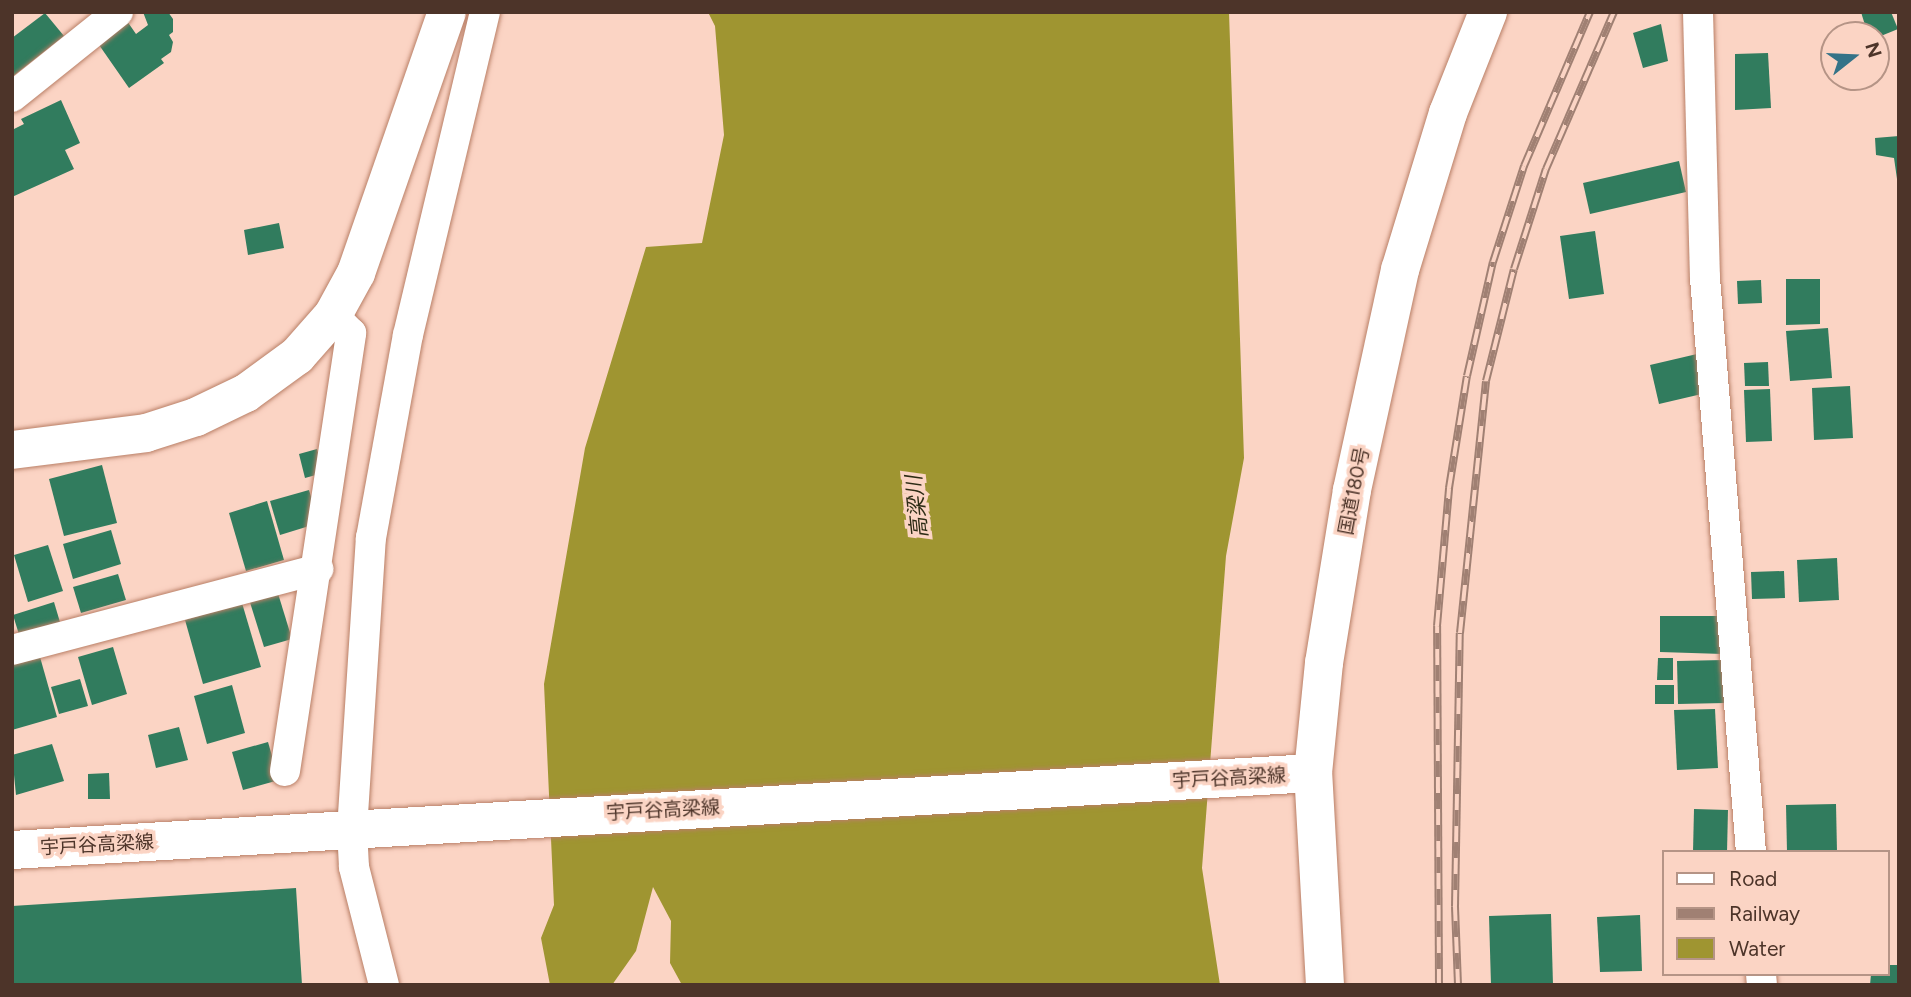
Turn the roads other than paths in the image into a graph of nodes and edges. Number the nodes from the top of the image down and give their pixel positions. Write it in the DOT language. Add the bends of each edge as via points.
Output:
graph roads {
  1 [pos="118,12"];
  2 [pos="447,12"];
  3 [pos="485,12"];
  4 [pos="1488,12"];
  5 [pos="1698,12"];
  6 [pos="12,97"];
  7 [pos="334,315"];
  8 [pos="12,450"];
  9 [pos="318,569"];
  10 [pos="12,650"];
  11 [pos="285,771"];
  12 [pos="1297,774"];
  13 [pos="362,828"];
  14 [pos="12,850"];
  15 [pos="1751,850"];
  16 [pos="384,985"];
  17 [pos="1325,985"];
  1 -- 6 [label="street"];
  2 -- 7 [label="main road" via="356,273"];
  3 -- 13 [label="street" via="408,335 370,538"];
  4 -- 12 [label="main road, 国道180号" via="1448,113 1400,270 1352,490 1324,663"];
  5 -- 15 [label="street" via="1705,278"];
  7 -- 8 [label="main road" via="297,356 246,393 196,418 146,433"];
  7 -- 9 [label="street" via="351,333"];
  9 -- 10 [label="street"];
  9 -- 11 [label="street"];
  12 -- 13 [label="main road, 宇戸谷高梁線"];
  12 -- 17 [label="main road, 国道180号"];
  13 -- 14 [label="main road, 宇戸谷高梁線"];
  13 -- 16 [label="street" via="354,867"];
}
